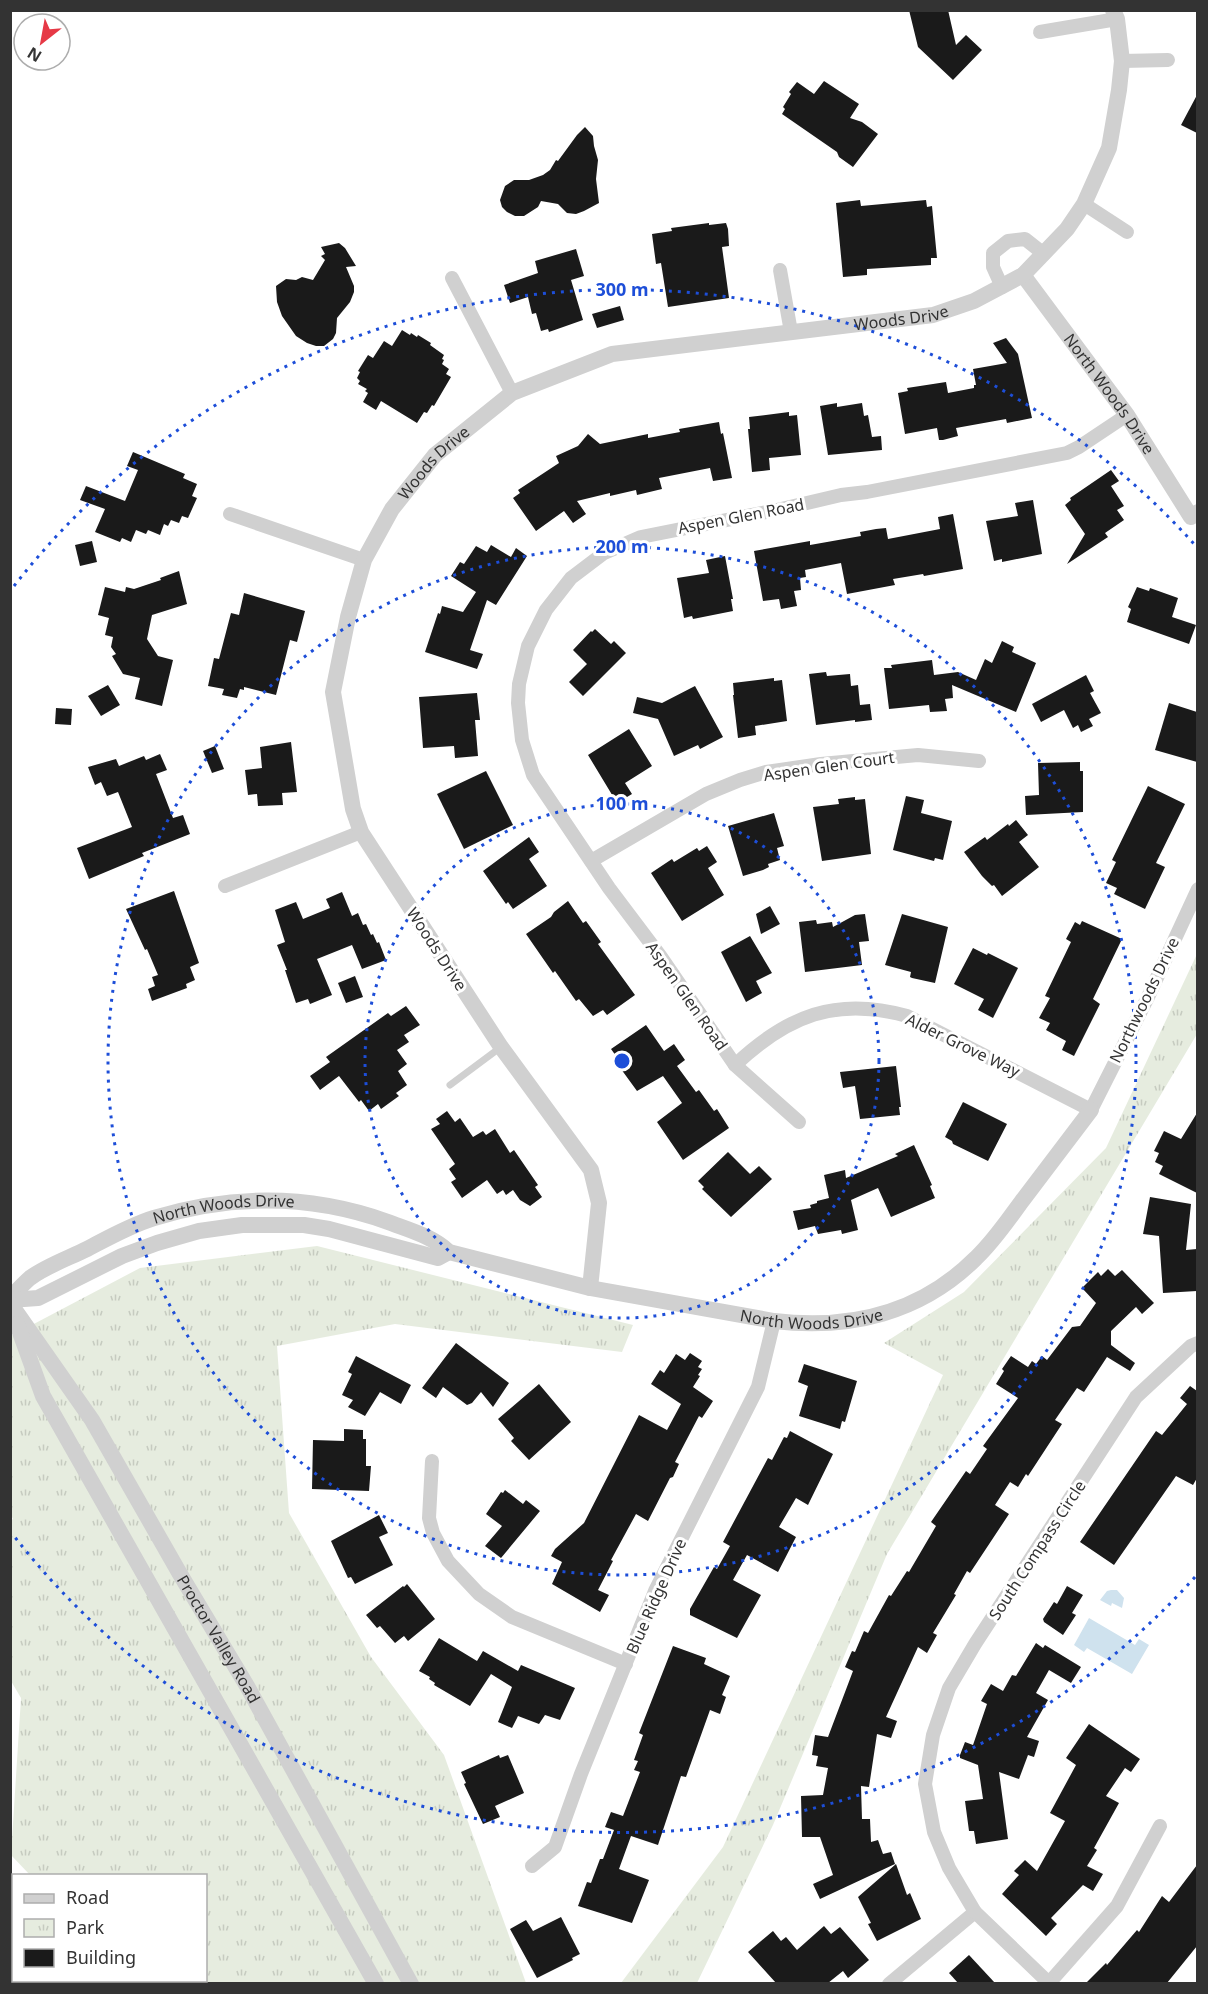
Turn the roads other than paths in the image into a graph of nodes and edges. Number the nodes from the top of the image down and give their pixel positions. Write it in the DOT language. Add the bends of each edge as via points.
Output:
graph roads {
  1 [pos="1115,15"];
  2 [pos="1040,32"];
  3 [pos="1168,60"];
  4 [pos="1122,61"];
  5 [pos="1084,204"];
  6 [pos="1126,232"];
  7 [pos="1044,254"];
  8 [pos="780,270"];
  9 [pos="1023,275"];
  10 [pos="452,278"];
  11 [pos="1002,287"];
  12 [pos="791,332"];
  13 [pos="512,393"];
  14 [pos="1127,415"];
  15 [pos="230,514"];
  16 [pos="1195,519"];
  17 [pos="364,560"];
  18 [pos="979,761"];
  19 [pos="361,832"];
  20 [pos="591,861"];
  21 [pos="225,886"];
  22 [pos="1197,889"];
  23 [pos="501,1047"];
  24 [pos="735,1065"];
  25 [pos="450,1085"];
  26 [pos="1091,1110"];
  27 [pos="800,1122"];
  28 [pos="449,1252"];
  29 [pos="590,1288"];
  30 [pos="10,1302"];
  31 [pos="774,1321"];
  32 [pos="1197,1343"];
  33 [pos="432,1461"];
  34 [pos="626,1664"];
  35 [pos="1160,1826"];
  36 [pos="532,1866"];
  37 [pos="975,1912"];
  38 [pos="376,1983"];
  39 [pos="411,1983"];
  40 [pos="889,1983"];
  41 [pos="1049,1983"];
  1 -- 2 [label="street"];
  1 -- 4 [label="street, Woods Drive"];
  3 -- 4 [label="street"];
  4 -- 5 [label="street, Woods Drive" via="1109,148"];
  5 -- 6 [label="street"];
  5 -- 7 [label="street, Woods Drive"];
  7 -- 9 [label="street, Woods Drive"];
  7 -- 11 [label="street" via="1025,239 1008,240 993,253 993,267"];
  8 -- 12 [label="street"];
  9 -- 11 [label="street, Woods Drive"];
  9 -- 14 [label="street, North Woods Drive"];
  10 -- 13 [label="street"];
  11 -- 12 [label="street, Woods Drive" via="933,315"];
  12 -- 13 [label="street, Woods Drive" via="612,354"];
  13 -- 17 [label="street, Woods Drive" via="435,455 392,509"];
  14 -- 16 [label="street, North Woods Drive"];
  14 -- 20 [label="street, Aspen Glen Road" via="1067,453 651,535 622,544 587,565 558,593 536,627 522,666 518,703 522,740 534,775"];
  15 -- 17 [label="street"];
  17 -- 19 [label="street, Woods Drive" via="333,692 353,809"];
  18 -- 20 [label="street, Aspen Glen Court" via="918,755 766,772 706,794"];
  19 -- 21 [label="street"];
  19 -- 23 [label="street, Woods Drive"];
  20 -- 24 [label="street, Aspen Glen Road"];
  22 -- 26 [label="street, Northwoods Drive"];
  23 -- 25 [label="lane"];
  23 -- 29 [label="street, Woods Drive" via="591,1170 599,1203"];
  24 -- 26 [label="street, Alder Grove Way" via="758,1044 808,1016 841,1009 874,1009 907,1016"];
  24 -- 27 [label="street, Aspen Glen Road"];
  26 -- 31 [label="street, North Woods Drive" via="993,1240 938,1289 894,1310 847,1322"];
  28 -- 29 [label="street, North Woods Drive"];
  28 -- 30 [label="street, North Woods Drive" via="438,1258 304,1225 242,1225 199,1231 157,1243 38,1298"];
  28 -- 30 [label="street, North Woods Drive" via="439,1242 411,1230 328,1204 238,1202 187,1209 152,1219 31,1278"];
  29 -- 31 [label="street, North Woods Drive"];
  30 -- 38 [label="street, Proctor Valley Road" via="43,1396"];
  30 -- 39 [label="street, Proctor Valley Road" via="92,1420 247,1686"];
  31 -- 34 [label="street, Blue Ridge Drive" via="758,1387 659,1583"];
  32 -- 37 [label="street, South Compass Circle" via="1136,1397 975,1644 940,1711 928,1760 928,1805 953,1876"];
  33 -- 34 [label="street" via="429,1518 448,1562 479,1594 512,1617"];
  34 -- 36 [label="street, Blue Ridge Drive" via="555,1846"];
  35 -- 41 [label="street" via="1117,1906"];
  37 -- 40 [label="street"];
  37 -- 41 [label="street, South Compass Circle"];
}
